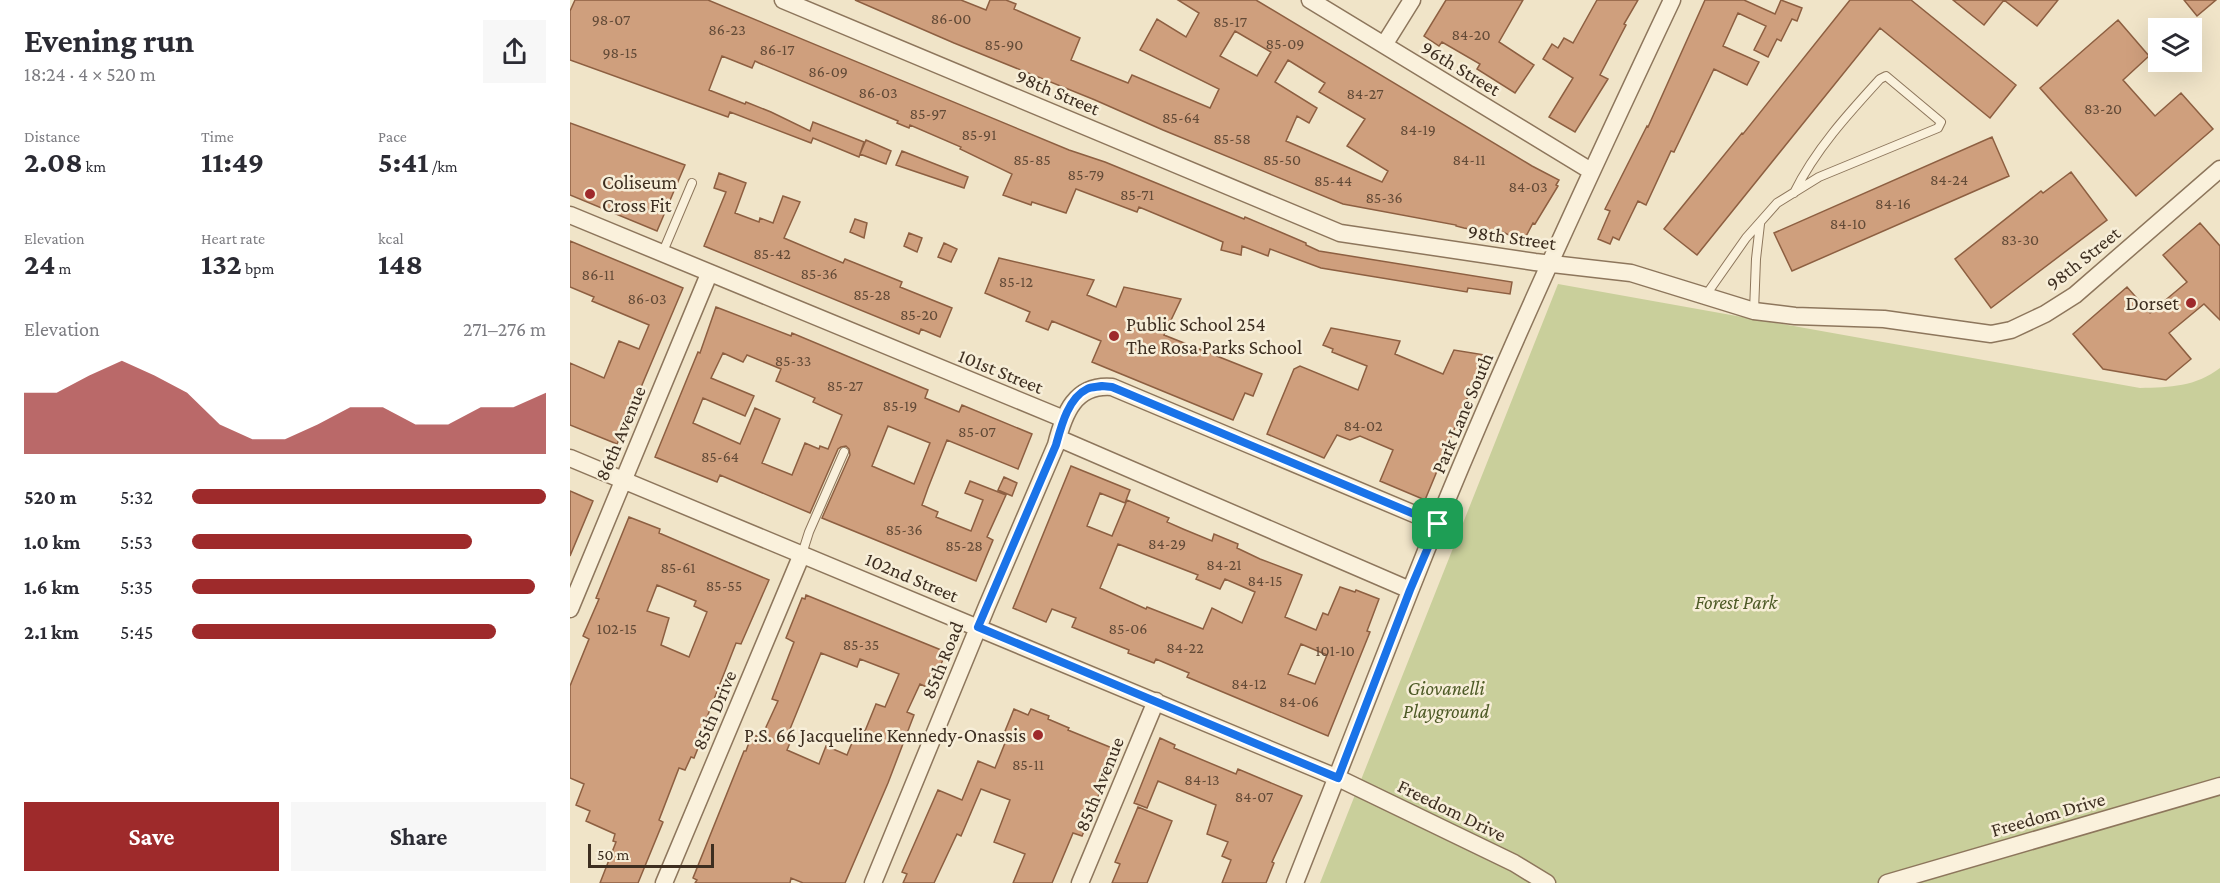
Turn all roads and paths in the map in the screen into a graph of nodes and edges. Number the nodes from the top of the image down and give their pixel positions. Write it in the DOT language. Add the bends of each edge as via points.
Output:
graph roads {
  1 [pos="783,0"];
  2 [pos="1310,0"];
  3 [pos="1412,0"];
  4 [pos="1672,0"];
  5 [pos="1384,45"];
  6 [pos="2220,169"];
  7 [pos="1591,171"];
  8 [pos="692,183"];
  9 [pos="1794,193"];
  10 [pos="570,215"];
  11 [pos="1760,223"];
  12 [pos="662,254"];
  13 [pos="1550,264"];
  14 [pos="709,274"];
  15 [pos="1706,295"];
  16 [pos="1754,311"];
  17 [pos="1064,419"];
  18 [pos="1058,438"];
  19 [pos="844,452"];
  20 [pos="570,458"];
  21 [pos="624,480"];
  22 [pos="1438,524"];
  23 [pos="802,554"];
  24 [pos="1410,590"];
  25 [pos="570,609"];
  26 [pos="978,627"];
  27 [pos="1156,701"];
  28 [pos="1338,778"];
  29 [pos="2220,786"];
  30 [pos="664,883"];
  31 [pos="873,883"];
  32 [pos="1080,883"];
  33 [pos="1295,883"];
  34 [pos="1546,883"];
  35 [pos="1887,883"];
  1 -- 13 [label="street, 98th Street" via="1340,233"];
  2 -- 5 [label="street, 96th Street"];
  3 -- 5 [label="street"];
  4 -- 7 [label="street, Park Lane South"];
  5 -- 7 [label="street, 96th Street"];
  6 -- 16 [label="street, 98th Street" via="2075,295 2010,330 1991,334 1884,319"];
  7 -- 13 [label="street, Park Lane South"];
  8 -- 12 [label="lane"];
  9 -- 9 [label="lane" via="1819,177 1938,129 1941,122 1886,76 1849,114 1805,170"];
  9 -- 11 [label="lane" via="1778,203"];
  10 -- 12 [label="street, 101st Street"];
  11 -- 15 [label="lane"];
  11 -- 16 [label="lane"];
  12 -- 14 [label="street, 101st Street"];
  13 -- 15 [label="street, 98th Street" via="1631,273"];
  13 -- 22 [label="street, Park Lane South"];
  14 -- 17 [label="street, 101st Street"];
  14 -- 21 [label="street, 86th Avenue"];
  15 -- 16 [label="street, 98th Street"];
  17 -- 18 [label="street, 85th Road"];
  17 -- 22 [label="street" via="1086,389 1112,387"];
  18 -- 24 [label="street"];
  18 -- 26 [label="street, 85th Road"];
  19 -- 23 [label="lane"];
  20 -- 21 [label="street, 102nd Street"];
  21 -- 23 [label="street, 102nd Street"];
  21 -- 25 [label="street, 86th Avenue"];
  22 -- 24 [label="street, Park Lane South"];
  23 -- 26 [label="street, 102nd Street"];
  23 -- 30 [label="street, 85th Drive"];
  24 -- 28 [label="street, Park Lane South"];
  26 -- 27 [label="street, 102nd Street"];
  26 -- 31 [label="street, 85th Road"];
  27 -- 28 [label="street, 102nd Street"];
  27 -- 32 [label="street, 85th Avenue"];
  28 -- 33 [label="street, Park Lane South"];
  28 -- 34 [label="street, Freedom Drive" via="1514,863"];
  29 -- 35 [label="street, Freedom Drive"];
}
